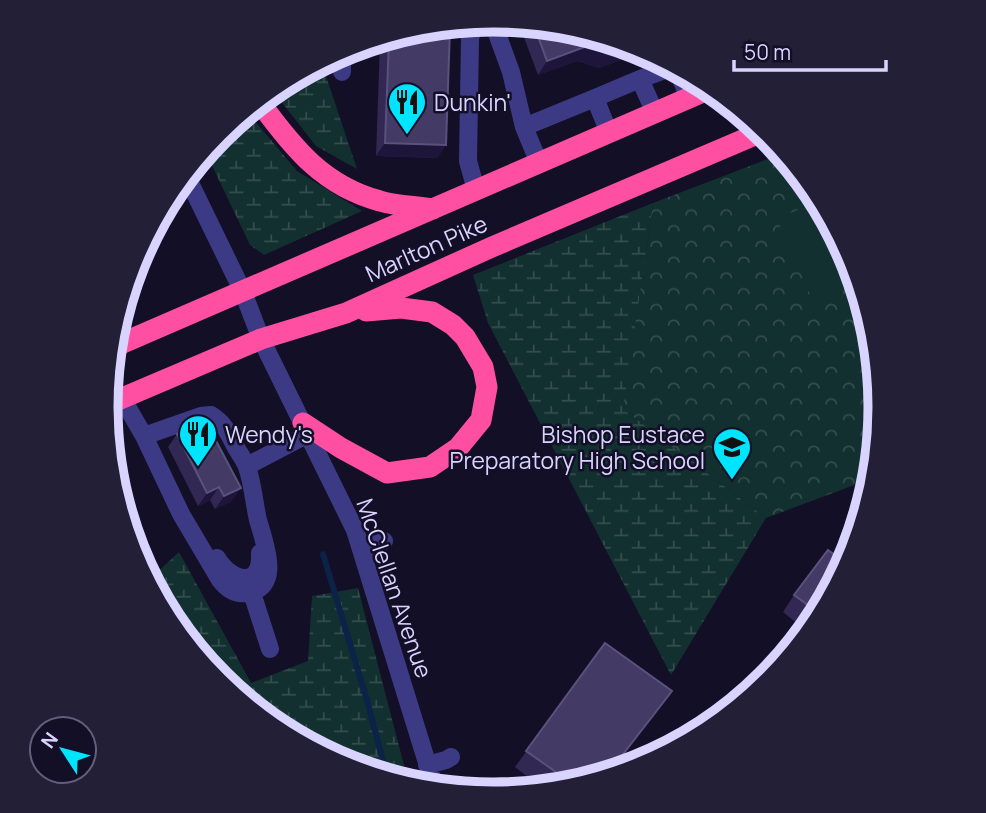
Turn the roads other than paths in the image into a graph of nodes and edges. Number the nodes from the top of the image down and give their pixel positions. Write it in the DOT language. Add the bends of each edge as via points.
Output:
graph roads {
  1 [pos="472,32"];
  2 [pos="496,32"];
  3 [pos="342,63"];
  4 [pos="661,71"];
  5 [pos="342,72"];
  6 [pos="640,79"];
  7 [pos="697,95"];
  8 [pos="595,98"];
  9 [pos="265,109"];
  10 [pos="655,113"];
  11 [pos="524,127"];
  12 [pos="609,133"];
  13 [pos="752,136"];
  14 [pos="539,163"];
  15 [pos="191,184"];
  16 [pos="476,190"];
  17 [pos="433,209"];
  18 [pos="243,292"];
  19 [pos="346,313"];
  20 [pos="261,339"];
  21 [pos="123,343"];
  22 [pos="118,399"];
  23 [pos="118,406"];
  24 [pos="306,429"];
  25 [pos="144,436"];
  26 [pos="234,467"];
  27 [pos="170,490"];
  28 [pos="384,541"];
  29 [pos="362,550"];
  30 [pos="252,593"];
  31 [pos="270,649"];
  32 [pos="451,757"];
  33 [pos="430,773"];
  1 -- 16 [label="street" via="467,150"];
  2 -- 11 [label="street"];
  3 -- 5 [label="street"];
  4 -- 6 [label="street"];
  6 -- 8 [label="street"];
  6 -- 10 [label="street"];
  7 -- 10 [label="highway, Marlton Pike"];
  8 -- 11 [label="street"];
  8 -- 12 [label="street"];
  9 -- 17 [label="highway" via="295,150 332,181 380,201"];
  10 -- 12 [label="highway, Marlton Pike"];
  11 -- 14 [label="street"];
  12 -- 14 [label="highway, Marlton Pike"];
  13 -- 19 [label="highway, Marlton Pike"];
  14 -- 16 [label="highway, Marlton Pike"];
  15 -- 18 [label="street, McClellan Avenue"];
  16 -- 17 [label="highway, Marlton Pike"];
  17 -- 18 [label="highway, Marlton Pike"];
  18 -- 20 [label="street, McClellan Avenue"];
  18 -- 21 [label="highway, Marlton Pike"];
  19 -- 20 [label="highway, Marlton Pike"];
  19 -- 24 [label="highway" via="401,308 432,312 453,325 483,368 487,387 481,420 458,448 430,467 387,473"];
  20 -- 22 [label="highway, Marlton Pike"];
  20 -- 24 [label="street, McClellan Avenue"];
  23 -- 25 [label="street"];
  24 -- 26 [label="street"];
  24 -- 29 [label="street, McClellan Avenue"];
  25 -- 26 [label="street" via="201,416"];
  25 -- 27 [label="street"];
  26 -- 27 [label="street" via="260,548 261,564 248,578 239,579 226,570 189,508"];
  26 -- 30 [label="street" via="268,552 265,581"];
  27 -- 30 [label="street" via="225,587 239,594"];
  28 -- 29 [label="street"];
  29 -- 33 [label="street, McClellan Avenue"];
  30 -- 31 [label="street"];
  32 -- 33 [label="street"];
}
